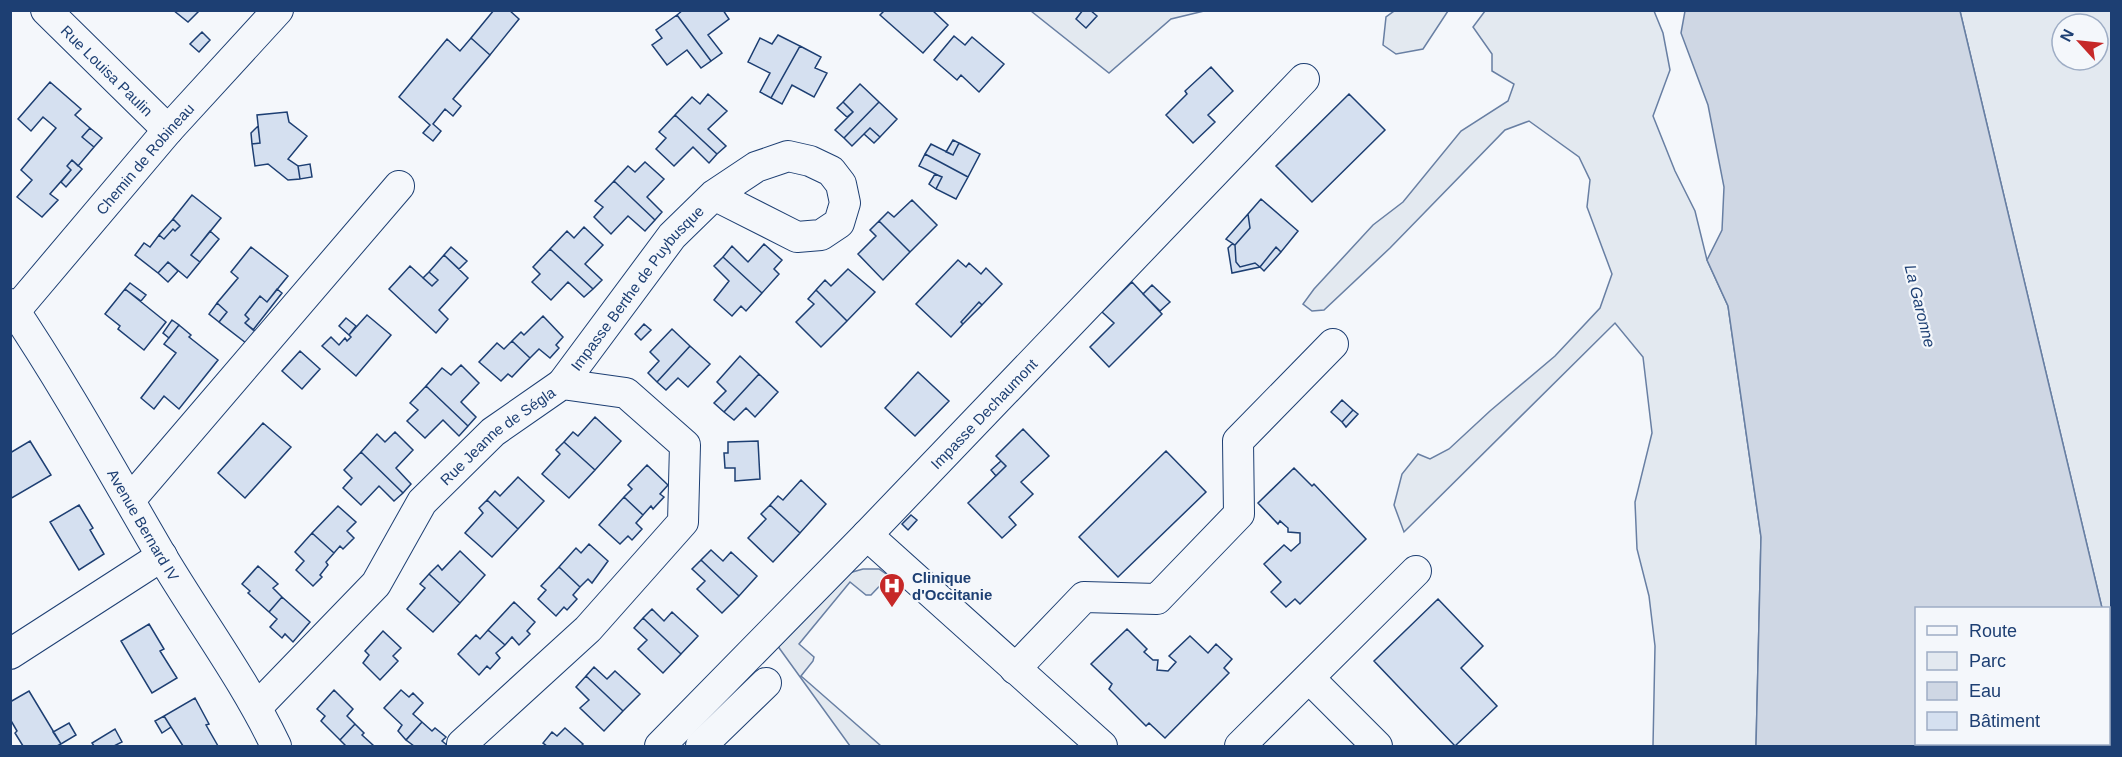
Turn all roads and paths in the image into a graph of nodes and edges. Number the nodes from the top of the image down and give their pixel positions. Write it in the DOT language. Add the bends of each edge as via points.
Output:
graph roads {
  1 [pos="46,10"];
  2 [pos="278,10"];
  3 [pos="1304,79"];
  4 [pos="168,130"];
  5 [pos="399,186"];
  6 [pos="714,195"];
  7 [pos="13,307"];
  8 [pos="1333,344"];
  9 [pos="562,384"];
  10 [pos="130,500"];
  11 [pos="867,535"];
  12 [pos="162,556"];
  13 [pos="1416,571"];
  14 [pos="10,654"];
  15 [pos="1015,669"];
  16 [pos="1309,678"];
  17 [pos="766,683"];
  18 [pos="257,707"];
  19 [pos="462,744"];
  20 [pos="276,747"];
  21 [pos="660,747"];
  22 [pos="701,747"];
  23 [pos="1102,747"];
  24 [pos="1240,747"];
  25 [pos="1377,747"];
  1 -- 4 [label="street, Rue Louisa Paulin"];
  2 -- 4 [label="street, Chemin de Robineau"];
  3 -- 11 [label="street, Impasse Dechaumont"];
  4 -- 7 [label="street, Chemin de Robineau"];
  5 -- 10 [label="street"];
  6 -- 9 [label="street, Impasse Berthe de Puybusque" via="672,236"];
  7 -- 10 [label="street, Avenue Bernard IV"];
  8 -- 15 [label="street" via="1239,441 1239,514 1166,591 1157,599 1084,597"];
  9 -- 18 [label="street, Rue Jeanne de Ségla" via="493,432 422,502 376,584"];
  9 -- 19 [label="street, Rue Jeanne de Ségla" via="626,393 685,445 683,522 588,629"];
  10 -- 12 [label="street, Avenue Bernard IV"];
  11 -- 15 [label="street"];
  11 -- 21 [label="street, Impasse Dechaumont"];
  12 -- 14 [label="street"];
  12 -- 18 [label="street, Avenue Bernard IV"];
  13 -- 16 [label="street"];
  15 -- 23 [label="street"];
  16 -- 24 [label="street"];
  16 -- 25 [label="street"];
  17 -- 22 [label="street"];
  18 -- 20 [label="street, Avenue Bernard IV"];
}
